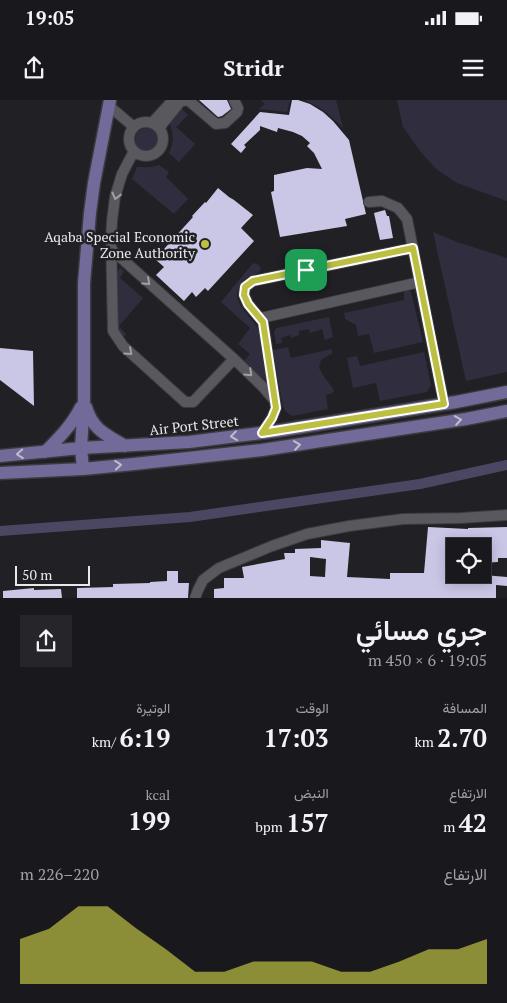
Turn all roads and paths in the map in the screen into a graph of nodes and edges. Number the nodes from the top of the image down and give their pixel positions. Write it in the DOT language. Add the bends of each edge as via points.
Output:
graph roads {
  1 [pos="173,100"];
  2 [pos="234,100"];
  3 [pos="109,103"];
  4 [pos="155,125"];
  5 [pos="134,127"];
  6 [pos="134,151"];
  7 [pos="369,202"];
  8 [pos="413,248"];
  9 [pos="111,249"];
  10 [pos="420,282"];
  11 [pos="261,318"];
  12 [pos="234,359"];
  13 [pos="507,392"];
  14 [pos="84,400"];
  15 [pos="275,401"];
  16 [pos="444,404"];
  17 [pos="507,411"];
  18 [pos="262,433"];
  19 [pos="124,446"];
  20 [pos="81,448"];
  21 [pos="45,452"];
  22 [pos="0,456"];
  23 [pos="83,469"];
  24 [pos="0,473"];
  25 [pos="507,515"];
  26 [pos="195,598"];
  1 -- 4 [label="street"];
  2 -- 4 [label="street" via="237,112 225,123 216,124 187,100 180,102"];
  3 -- 5 [label="street"];
  3 -- 14 [label="main road" via="89,223 84,283"];
  4 -- 5 [label="street" via="144,122"];
  4 -- 6 [label="street" via="162,133 160,149 146,156"];
  5 -- 6 [label="street" via="129,137"];
  6 -- 9 [label="street, one-way" via="115,197"];
  7 -- 8 [label="street" via="382,201 398,208 407,219"];
  8 -- 10 [label="street"];
  8 -- 11 [label="street" via="253,281 245,287 244,295"];
  9 -- 12 [label="street, one-way"];
  9 -- 12 [label="street, one-way" via="113,331 123,346 177,395 185,402 193,402"];
  10 -- 11 [label="street"];
  10 -- 16 [label="street"];
  11 -- 15 [label="street"];
  12 -- 15 [label="street, one-way"];
  13 -- 16 [label="main road, Air Port Street"];
  14 -- 19 [label="main road" via="94,425"];
  14 -- 20 [label="main road"];
  14 -- 21 [label="main road" via="69,428"];
  15 -- 18 [label="street" via="272,418"];
  16 -- 18 [label="main road, Air Port Street"];
  23 -- 17 [label="main road, one-way" via="262,450"];
  18 -- 19 [label="main road, Air Port Street, one-way"];
  19 -- 20 [label="main road, Air Port Street"];
  20 -- 21 [label="main road, Air Port Street"];
  20 -- 23 [label="main road"];
  21 -- 22 [label="main road, Air Port Street, one-way"];
  23 -- 24 [label="main road"];
  25 -- 26 [label="street" via="404,519 307,534 218,568 203,580"];
}
